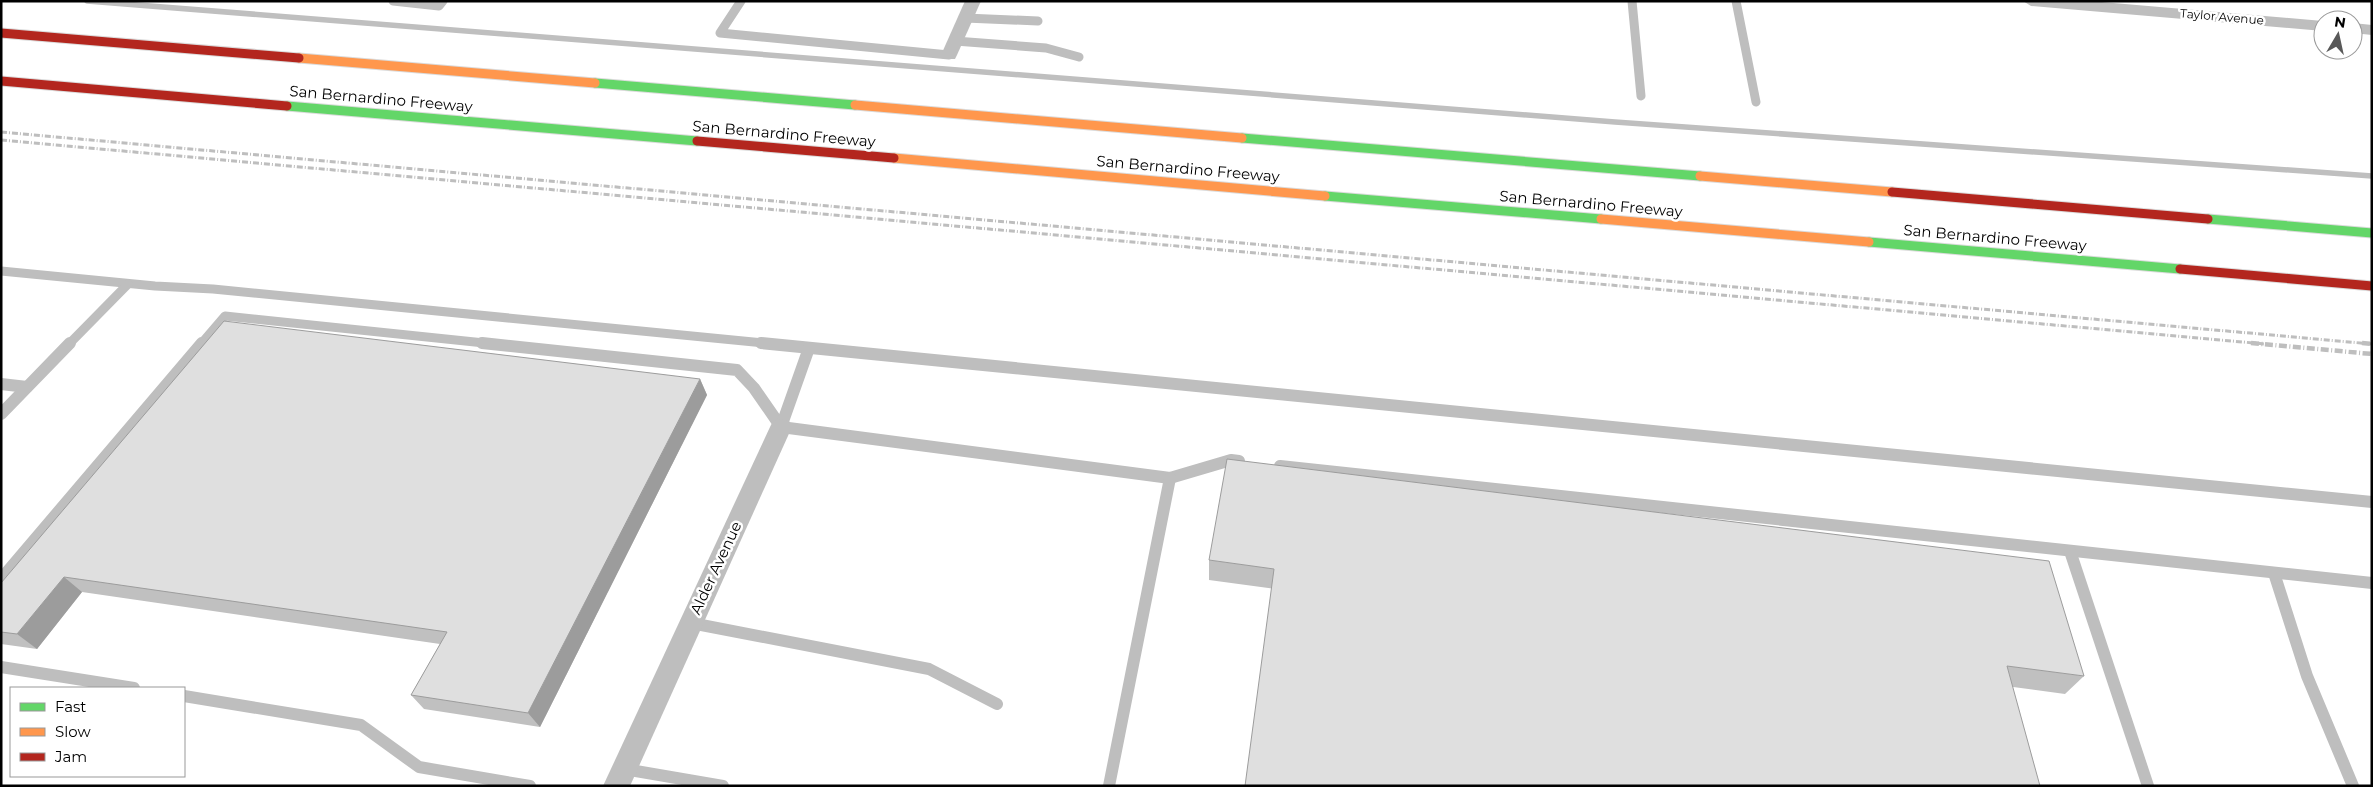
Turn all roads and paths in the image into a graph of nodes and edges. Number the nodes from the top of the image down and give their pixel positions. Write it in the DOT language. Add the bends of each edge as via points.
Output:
graph roads {
  1 [pos="393,1"];
  2 [pos="443,1"];
  3 [pos="741,1"];
  4 [pos="973,1"];
  5 [pos="1632,1"];
  6 [pos="1736,1"];
  7 [pos="2031,1"];
  8 [pos="2125,5"];
  9 [pos="965,18"];
  10 [pos="1038,21"];
  11 [pos="2313,25"];
  12 [pos="1,34"];
  13 [pos="952,48"];
  14 [pos="1079,57"];
  15 [pos="1,81"];
  16 [pos="1641,96"];
  17 [pos="1756,102"];
  18 [pos="2372,233"];
  19 [pos="1,271"];
  20 [pos="128,284"];
  21 [pos="2372,286"];
  22 [pos="809,348"];
  23 [pos="1,384"];
  24 [pos="27,387"];
  25 [pos="1,414"];
  26 [pos="781,427"];
  27 [pos="1251,462"];
  28 [pos="1270,464"];
  29 [pos="1170,478"];
  30 [pos="2372,502"];
  31 [pos="2070,551"];
  32 [pos="2274,573"];
  33 [pos="1,579"];
  34 [pos="2372,583"];
  35 [pos="691,623"];
  36 [pos="1,667"];
  37 [pos="128,687"];
  38 [pos="185,696"];
  39 [pos="997,704"];
  40 [pos="620,778"];
  41 [pos="530,786"];
  42 [pos="723,786"];
  43 [pos="1109,786"];
  44 [pos="2148,786"];
  45 [pos="2353,786"];
  1 -- 2 [label="lane" via="440,6"];
  3 -- 13 [label="lane" via="720,33"];
  4 -- 9 [label="street"];
  5 -- 16 [label="lane"];
  6 -- 17 [label="lane"];
  7 -- 8 [label="street, Taylor Avenue"];
  8 -- 11 [label="street, Taylor Avenue"];
  9 -- 10 [label="lane"];
  9 -- 13 [label="street"];
  12 -- 18 [label="highway"];
  13 -- 14 [label="lane" via="1046,48"];
  15 -- 21 [label="highway, San Bernardino Freeway"];
  19 -- 20 [label="lane"];
  20 -- 22 [label="lane" via="212,289"];
  20 -- 24 [label="lane"];
  22 -- 26 [label="lane, Alder Avenue"];
  22 -- 30 [label="lane"];
  23 -- 24 [label="lane"];
  24 -- 25 [label="lane"];
  26 -- 29 [label="lane"];
  26 -- 33 [label="lane" via="737,370 225,316"];
  26 -- 35 [label="street, Alder Avenue"];
  27 -- 29 [label="lane" via="1231,460"];
  28 -- 31 [label="lane"];
  29 -- 43 [label="lane"];
  31 -- 32 [label="lane"];
  31 -- 44 [label="lane"];
  32 -- 34 [label="lane"];
  32 -- 45 [label="lane" via="2307,676"];
  35 -- 39 [label="lane" via="929,669"];
  35 -- 40 [label="street, Alder Avenue"];
  36 -- 37 [label="lane"];
  38 -- 41 [label="lane" via="361,725 419,767"];
  40 -- 42 [label="lane"];
}
